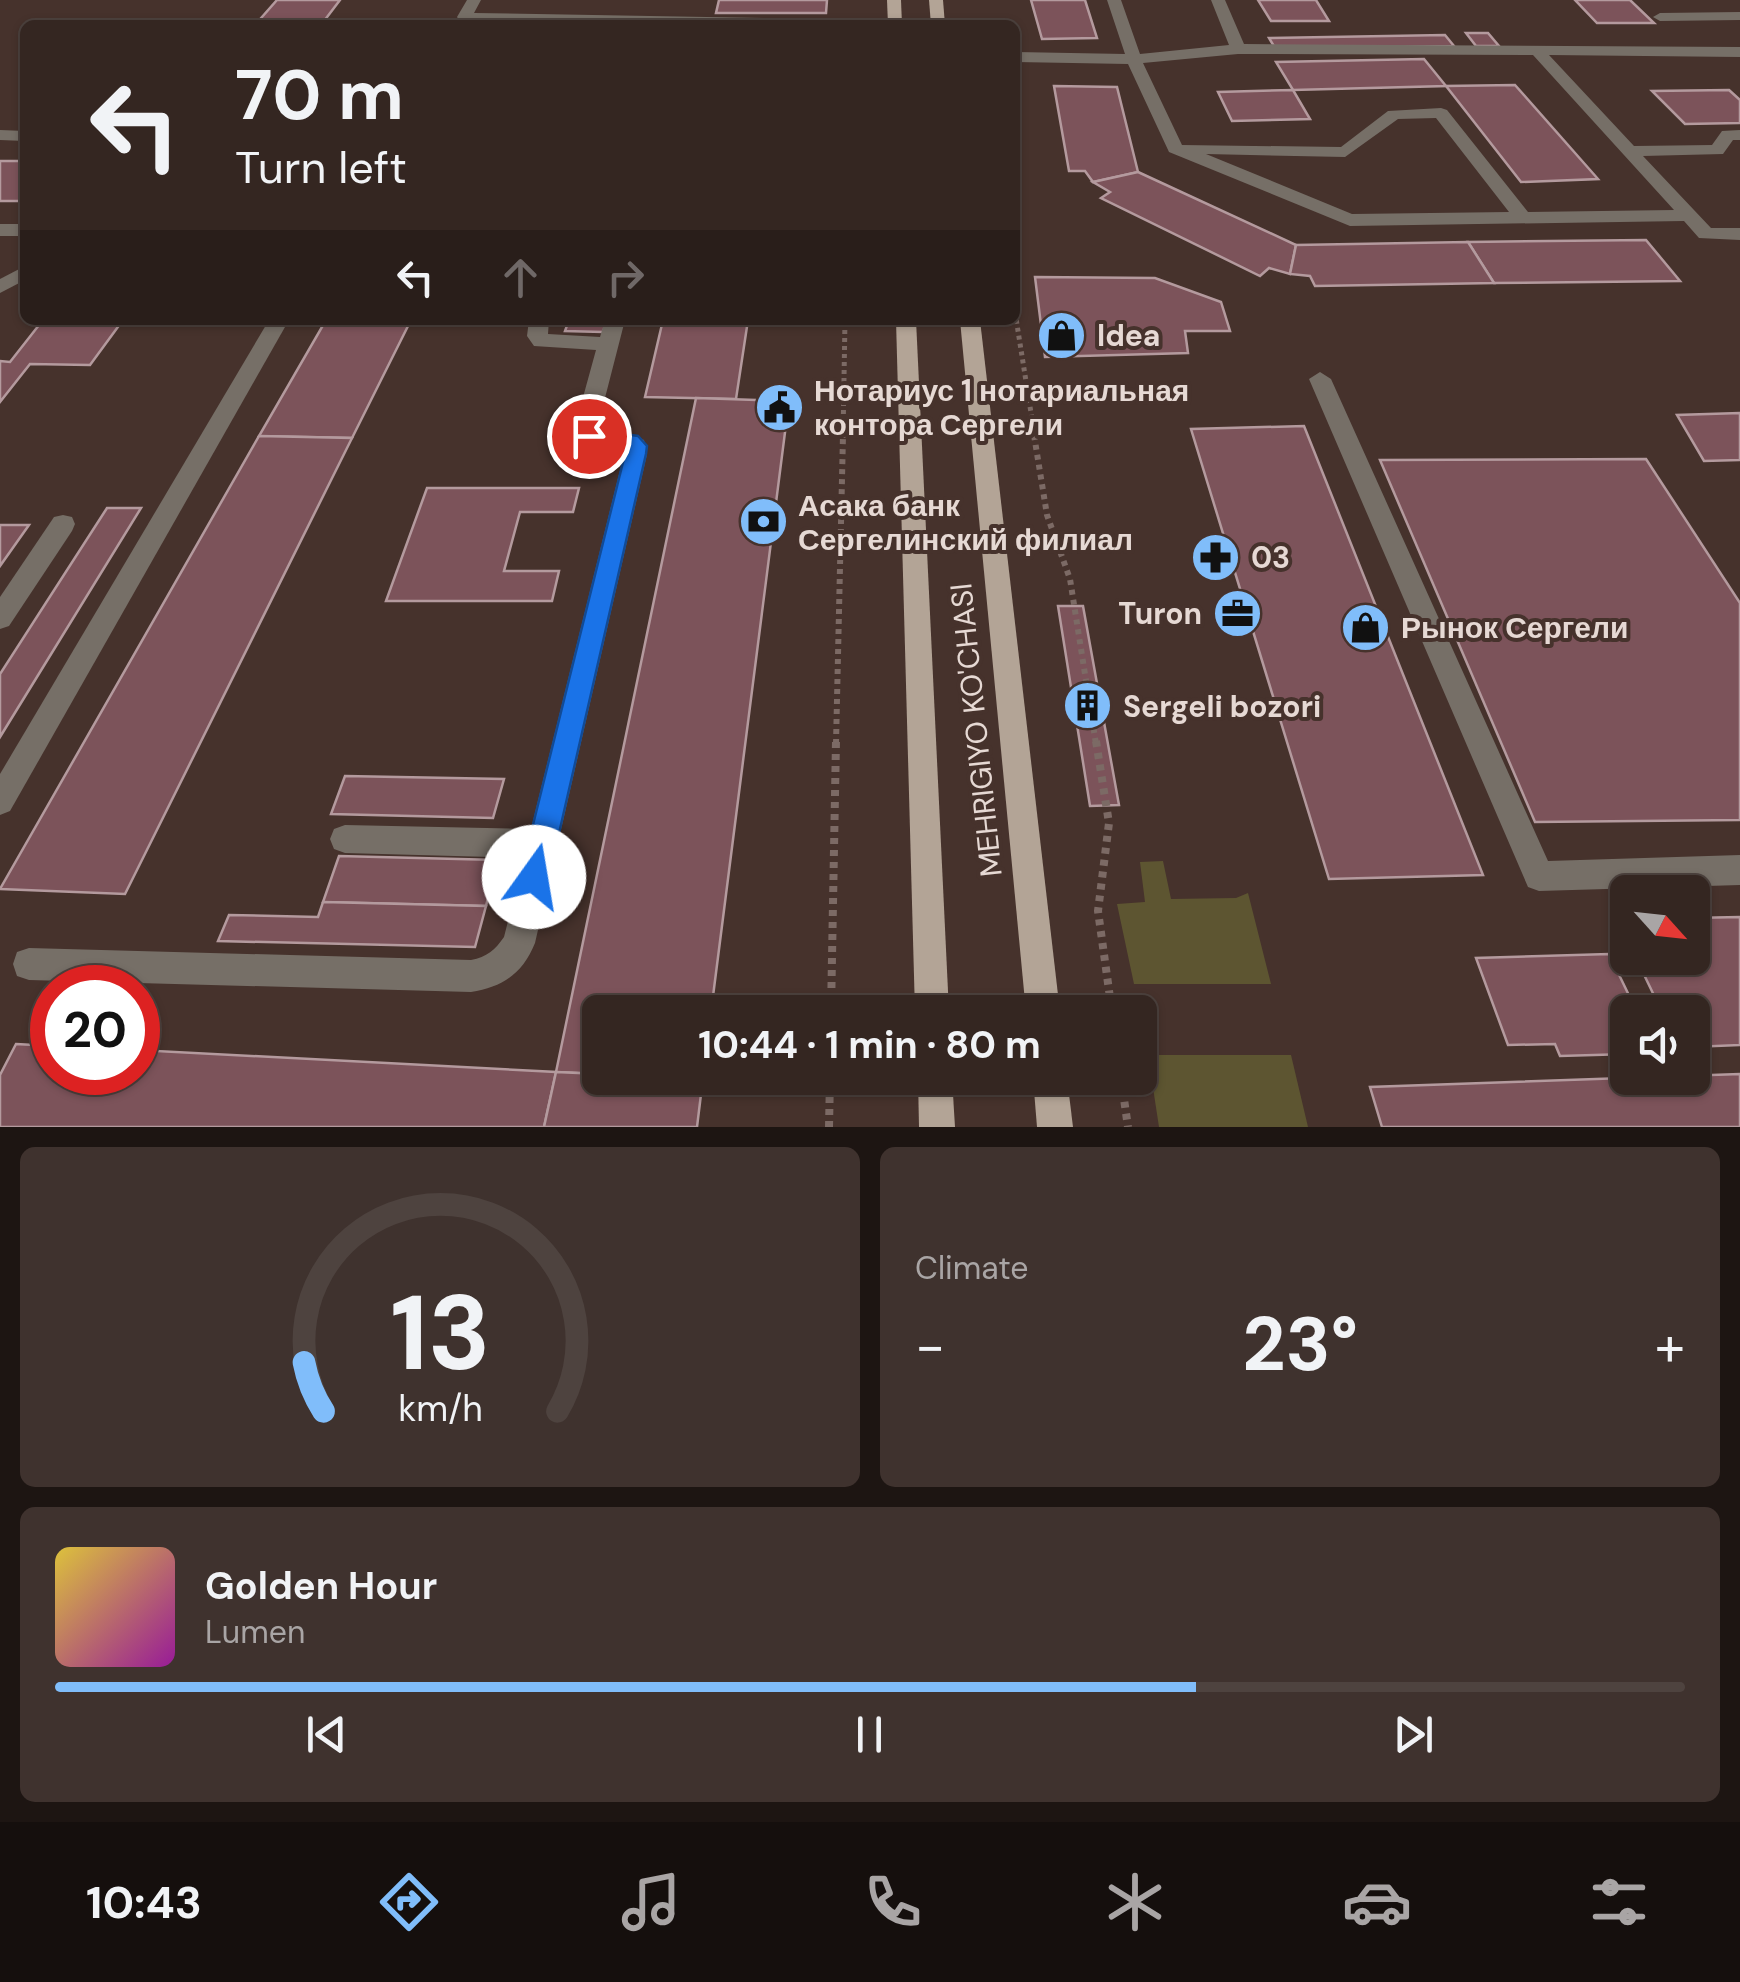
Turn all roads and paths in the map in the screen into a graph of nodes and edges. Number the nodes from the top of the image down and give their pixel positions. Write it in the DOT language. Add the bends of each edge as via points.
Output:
graph roads {
  1 [pos="1114,0"];
  2 [pos="1218,0"];
  3 [pos="1740,16"];
  4 [pos="1238,50"];
  5 [pos="1536,50"];
  6 [pos="1702,51"];
  7 [pos="1740,52"];
  8 [pos="1020,57"];
  9 [pos="1134,58"];
  10 [pos="1740,135"];
  11 [pos="1175,148"];
  12 [pos="1630,151"];
  13 [pos="1688,215"];
  14 [pos="1523,218"];
  15 [pos="1740,234"];
  16 [pos="276,325"];
  17 [pos="538,325"];
  18 [pos="845,325"];
  19 [pos="906,325"];
  20 [pos="971,325"];
  21 [pos="1017,325"];
  22 [pos="611,332"];
  23 [pos="1320,379"];
  24 [pos="63,524"];
  25 [pos="0,618"];
  26 [pos="0,801"];
  27 [pos="345,839"];
  28 [pos="542,844"];
  29 [pos="1740,870"];
  30 [pos="29,964"];
  31 [pos="831,995"];
  32 [pos="931,995"];
  33 [pos="1041,995"];
  34 [pos="1110,995"];
  35 [pos="830,1095"];
  36 [pos="936,1095"];
  37 [pos="1052,1095"];
  38 [pos="1123,1095"];
  39 [pos="829,1127"];
  40 [pos="937,1127"];
  41 [pos="1055,1127"];
  42 [pos="1128,1127"];
  1 -- 9 [label="lane"];
  2 -- 4 [label="lane"];
  3 -- 6 [label="lane" via="1656,12"];
  4 -- 5 [label="lane"];
  4 -- 9 [label="lane"];
  5 -- 6 [label="lane"];
  5 -- 12 [label="lane"];
  6 -- 7 [label="lane"];
  8 -- 9 [label="lane"];
  9 -- 11 [label="lane"];
  10 -- 12 [label="lane" via="1728,135 1717,150"];
  11 -- 14 [label="lane" via="1350,220"];
  11 -- 14 [label="lane" via="1345,152 1394,114 1442,114"];
  12 -- 13 [label="lane"];
  13 -- 14 [label="lane"];
  13 -- 15 [label="lane" via="1706,234"];
  16 -- 26 [label="lane"];
  17 -- 22 [label="lane" via="541,341"];
  18 -- 31 [label="path"];
  19 -- 32 [label="main road, MEHRIGIYO KO'CHASI"];
  20 -- 33 [label="main road, MEHRIGIYO KO'CHASI"];
  21 -- 34 [label="path" via="1047,515 1070,578 1109,823 1098,911"];
  22 -- 28 [label="lane" via="585,430 631,441 636,454"];
  23 -- 29 [label="lane" via="1539,876"];
  24 -- 25 [label="lane"];
  27 -- 28 [label="lane"];
  28 -- 30 [label="lane" via="519,942 492,973"];
  35 -- 39 [label="path"];
  36 -- 40 [label="main road"];
  37 -- 41 [label="main road"];
  38 -- 42 [label="path"];
}
